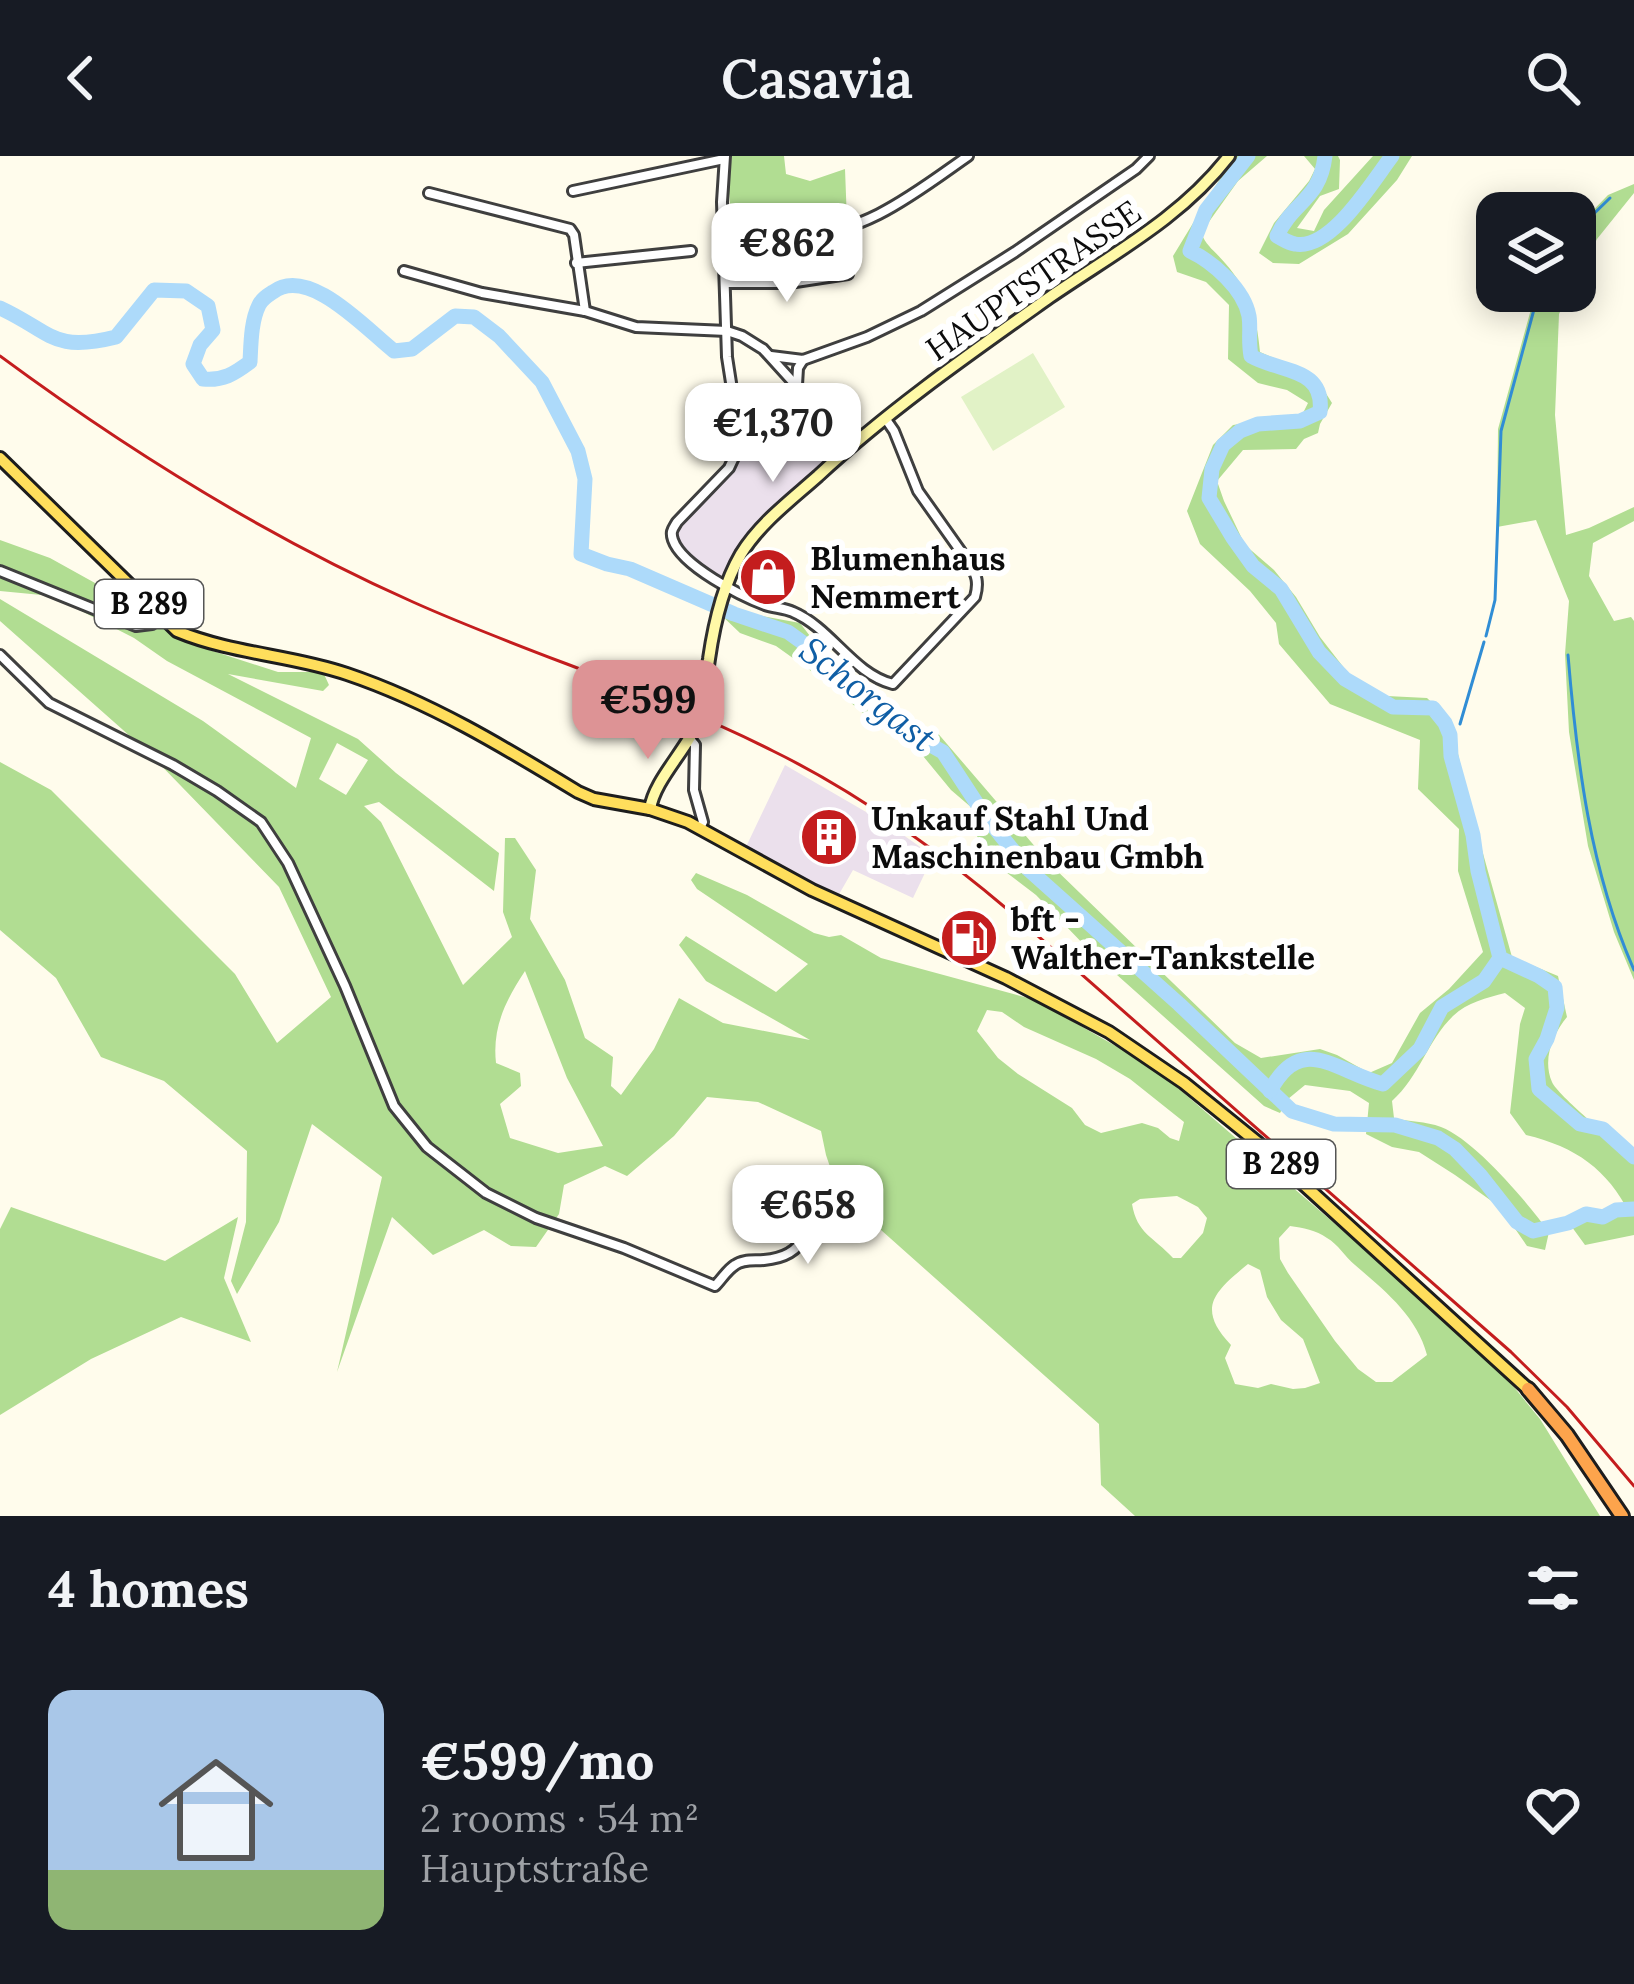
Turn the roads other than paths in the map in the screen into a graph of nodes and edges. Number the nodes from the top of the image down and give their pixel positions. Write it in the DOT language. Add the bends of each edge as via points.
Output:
graph roads {
  1 [pos="968,156"];
  2 [pos="1149,156"];
  3 [pos="1229,156"];
  4 [pos="724,158"];
  5 [pos="573,191"];
  6 [pos="429,194"];
  7 [pos="724,219"];
  8 [pos="691,251"];
  9 [pos="576,263"];
  10 [pos="404,271"];
  11 [pos="848,274"];
  12 [pos="725,284"];
  13 [pos="585,311"];
  14 [pos="727,331"];
  15 [pos="770,356"];
  16 [pos="803,360"];
  17 [pos="797,386"];
  18 [pos="885,418"];
  19 [pos="851,446"];
  20 [pos="0,458"];
  21 [pos="0,571"];
  22 [pos="725,592"];
  23 [pos="161,616"];
  24 [pos="0,655"];
  25 [pos="689,739"];
  26 [pos="650,809"];
  27 [pos="700,828"];
  28 [pos="806,1188"];
  29 [pos="1528,1389"];
  30 [pos="1622,1516"];
  1 -- 7 [label="street" via="860,223 824,233"];
  2 -- 16 [label="street" via="921,311"];
  3 -- 18 [label="main road, HAUPTSTRASSE" via="1163,222"];
  4 -- 5 [label="street"];
  4 -- 7 [label="street"];
  6 -- 9 [label="street" via="570,229"];
  7 -- 12 [label="street"];
  8 -- 9 [label="street"];
  9 -- 13 [label="street"];
  10 -- 13 [label="street"];
  11 -- 12 [label="street"];
  12 -- 14 [label="street"];
  13 -- 14 [label="street" via="636,327"];
  14 -- 15 [label="street"];
  14 -- 22 [label="street" via="736,453 672,529 680,549"];
  15 -- 16 [label="street"];
  15 -- 17 [label="street"];
  16 -- 17 [label="street"];
  17 -- 19 [label="street"];
  18 -- 19 [label="main road, HAUPTSTRASSE"];
  18 -- 22 [label="street" via="918,491 976,573 975,597 887,684 793,612"];
  19 -- 22 [label="main road, HAUPTSTRASSE" via="767,522"];
  20 -- 23 [label="main road, B 289"];
  21 -- 23 [label="street" via="136,626"];
  22 -- 25 [label="main road, HAUPTSTRASSE" via="702,712"];
  23 -- 26 [label="main road, B 289" via="209,644 342,672 434,709 594,800"];
  24 -- 28 [label="street" via="49,703 173,765 260,822 288,863 394,1106 427,1147 486,1193 715,1286 740,1262 799,1245"];
  25 -- 26 [label="main road, HAUPTSTRASSE"];
  25 -- 27 [label="street, HAUPTSTRASSE" via="697,752"];
  26 -- 27 [label="main road, B 289"];
  27 -- 29 [label="main road, B 289" via="1109,1031 1256,1142"];
  29 -- 30 [label="highway, B 289"];
}
